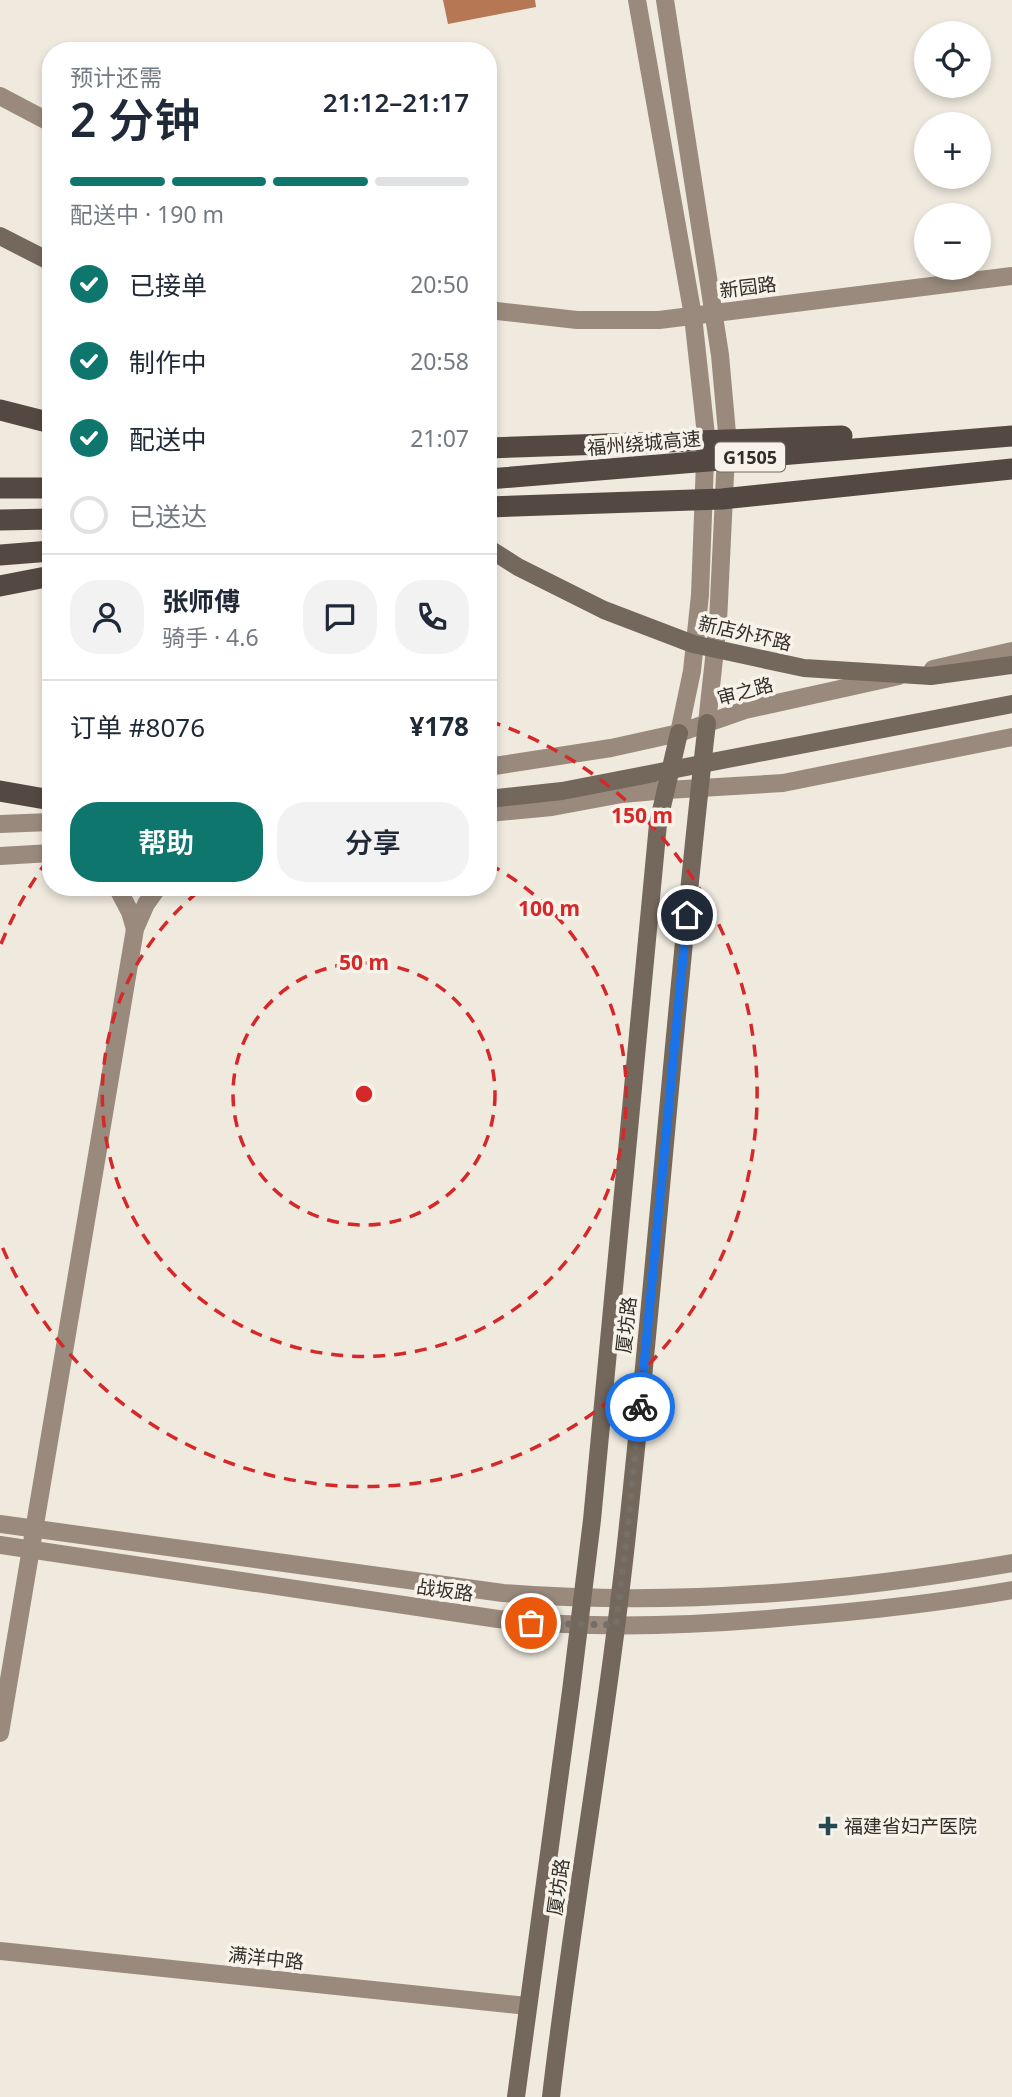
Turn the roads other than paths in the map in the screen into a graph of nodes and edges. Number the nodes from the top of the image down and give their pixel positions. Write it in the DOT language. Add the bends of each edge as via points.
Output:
graph roads {
  1 [pos="637,0"];
  2 [pos="665,0"];
  3 [pos="0,96"];
  4 [pos="42,117"];
  5 [pos="0,236"];
  6 [pos="42,257"];
  7 [pos="1012,276"];
  8 [pos="497,311"];
  9 [pos="714,312"];
  10 [pos="693,316"];
  11 [pos="0,410"];
  12 [pos="42,421"];
  13 [pos="1012,433"];
  14 [pos="497,448"];
  15 [pos="1012,469"];
  16 [pos="497,478"];
  17 [pos="0,488"];
  18 [pos="42,488"];
  19 [pos="722,499"];
  20 [pos="497,507"];
  21 [pos="42,519"];
  22 [pos="497,519"];
  23 [pos="0,520"];
  24 [pos="42,552"];
  25 [pos="497,554"];
  26 [pos="0,555"];
  27 [pos="42,578"];
  28 [pos="0,586"];
  29 [pos="1012,651"];
  30 [pos="1012,665"];
  31 [pos="1012,704"];
  32 [pos="708,723"];
  33 [pos="679,733"];
  34 [pos="1012,737"];
  35 [pos="497,766"];
  36 [pos="700,787"];
  37 [pos="667,790"];
  38 [pos="0,791"];
  39 [pos="0,798"];
  40 [pos="497,798"];
  41 [pos="42,799"];
  42 [pos="42,800"];
  43 [pos="497,812"];
  44 [pos="42,822"];
  45 [pos="0,824"];
  46 [pos="42,854"];
  47 [pos="0,856"];
  48 [pos="122,896"];
  49 [pos="152,896"];
  50 [pos="135,929"];
  51 [pos="0,1524"];
  52 [pos="35,1529"];
  53 [pos="0,1545"];
  54 [pos="31,1549"];
  55 [pos="1012,1563"];
  56 [pos="1012,1590"];
  57 [pos="583,1597"];
  58 [pos="619,1598"];
  59 [pos="579,1625"];
  60 [pos="616,1625"];
  61 [pos="0,1733"];
  62 [pos="0,1951"];
  63 [pos="527,2006"];
  64 [pos="516,2097"];
  65 [pos="551,2097"];
  1 -- 10 [label="main road"];
  2 -- 9 [label="main road"];
  3 -- 4 [label="main road"];
  5 -- 6 [label="main road"];
  7 -- 9 [label="main road, 新园路"];
  8 -- 10 [label="main road, 新园路" via="577,320"];
  9 -- 10 [label="main road, 新园路"];
  9 -- 32 [label="main road" via="727,433 719,609"];
  10 -- 33 [label="main road" via="706,435 700,595 692,671"];
  11 -- 12 [label="highway"];
  13 -- 14 [label="highway, bridge"];
  13 -- 16 [label="highway, 福州绕城高速 / G1505, bridge"];
  15 -- 19 [label="highway, G1505, bridge"];
  17 -- 18 [label="highway"];
  19 -- 20 [label="highway, G1505, bridge"];
  19 -- 22 [label="highway, bridge"];
  21 -- 23 [label="highway"];
  24 -- 26 [label="highway"];
  25 -- 30 [label="main road, 新店外环路, bridge" via="604,610 693,644 804,668 932,676"];
  27 -- 28 [label="highway"];
  29 -- 32 [label="main road, 审之路" via="745,710"];
  31 -- 40 [label="main road, bridge" via="562,791"];
  32 -- 33 [label="main road, 审之路"];
  32 -- 36 [label="main road, 厦坊路"];
  33 -- 35 [label="main road, 审之路"];
  33 -- 37 [label="main road, 厦坊路"];
  34 -- 36 [label="main road" via="783,783"];
  36 -- 37 [label="main road"];
  36 -- 58 [label="main road, 厦坊路"];
  37 -- 43 [label="main road"];
  37 -- 57 [label="main road, 厦坊路" via="658,824"];
  38 -- 41 [label="highway"];
  39 -- 42 [label="main road"];
  44 -- 45 [label="main road"];
  46 -- 47 [label="main road"];
  48 -- 50 [label="main road"];
  49 -- 50 [label="main road"];
  50 -- 52 [label="main road"];
  51 -- 52 [label="main road, 战坂路"];
  52 -- 54 [label="main road"];
  52 -- 57 [label="main road, 战坂路" via="503,1593"];
  53 -- 54 [label="main road, 战坂路"];
  54 -- 59 [label="main road, 战坂路" via="498,1619"];
  54 -- 61 [label="main road"];
  55 -- 58 [label="main road, 战坂路" via="806,1591"];
  56 -- 60 [label="main road, 战坂路" via="840,1613 723,1623"];
  57 -- 58 [label="main road, 战坂路"];
  57 -- 59 [label="main road, 厦坊路"];
  58 -- 60 [label="main road, 厦坊路"];
  59 -- 60 [label="main road, 战坂路"];
  59 -- 63 [label="main road, 厦坊路"];
  60 -- 65 [label="main road, 厦坊路"];
  62 -- 63 [label="main road, 满洋中路"];
  63 -- 64 [label="main road, 厦坊路"];
}
